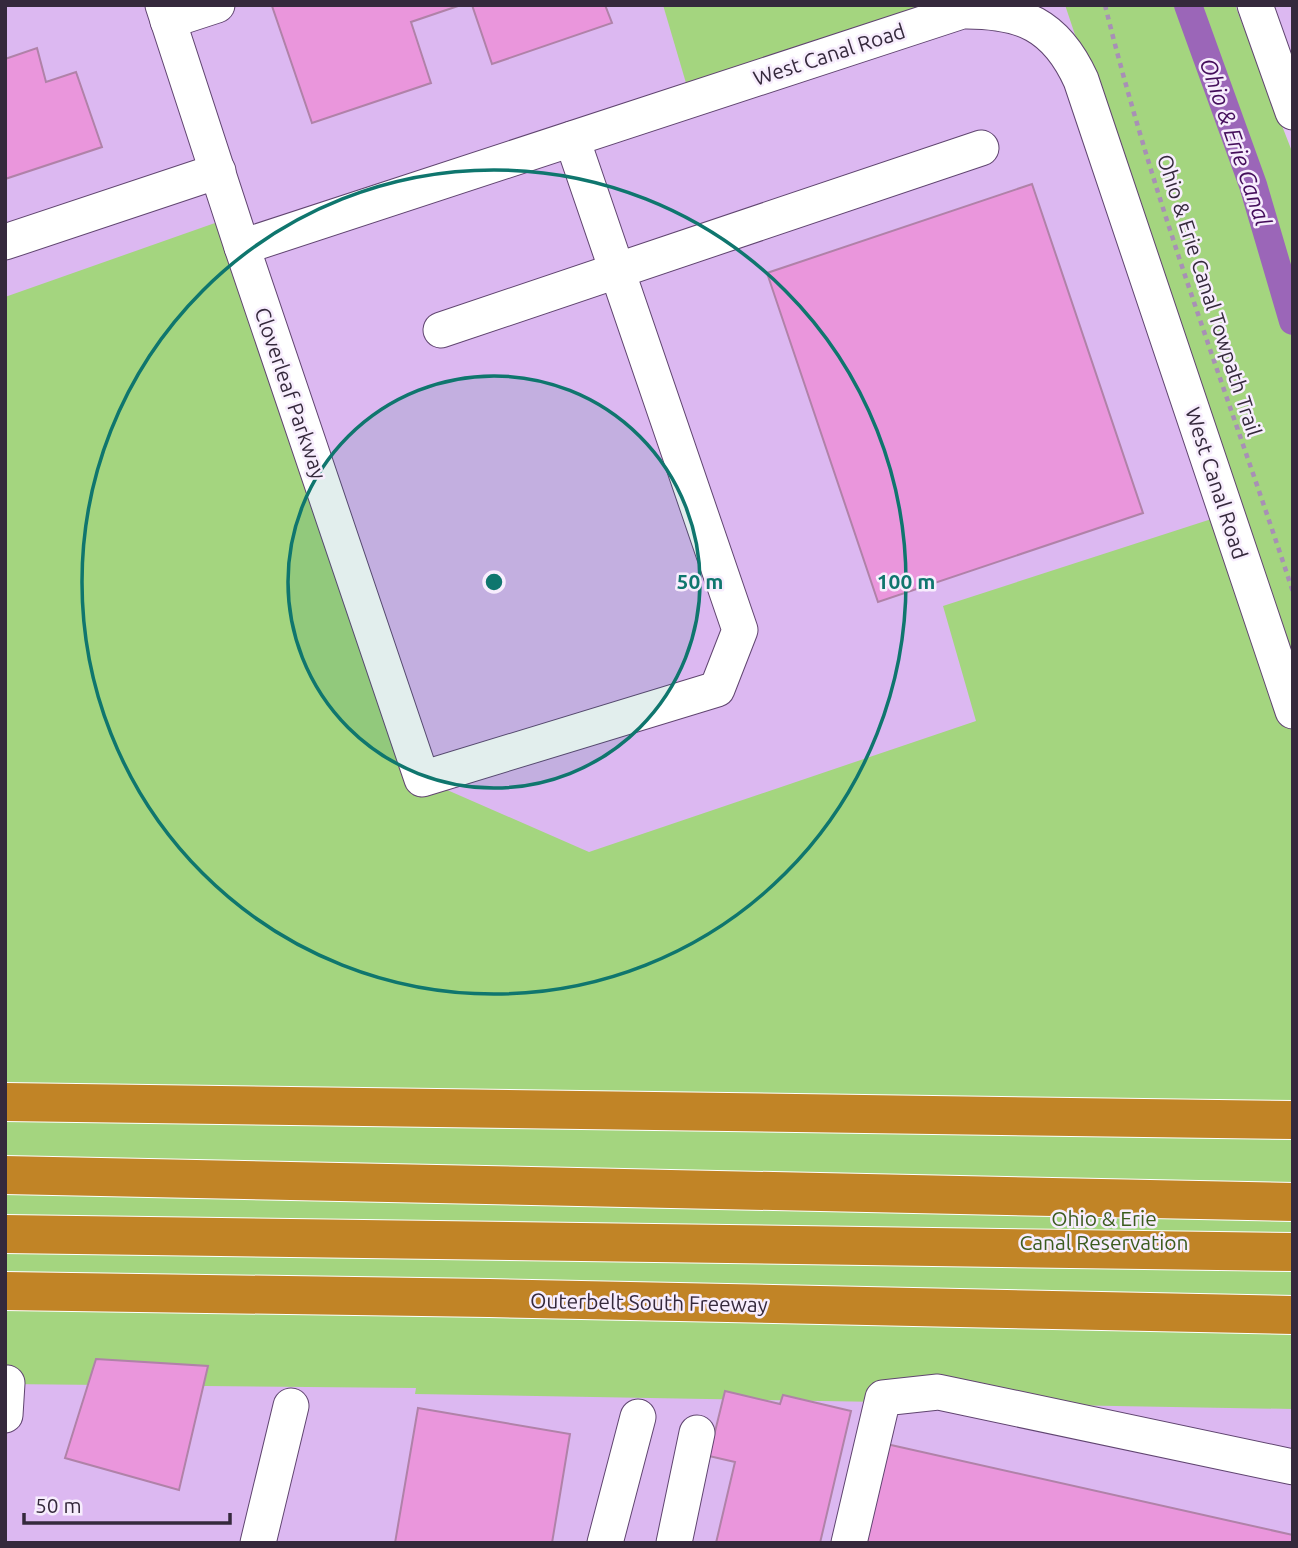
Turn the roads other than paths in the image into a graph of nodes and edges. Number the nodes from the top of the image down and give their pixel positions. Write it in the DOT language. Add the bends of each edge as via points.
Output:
graph roads {
  1 [pos="218,5"];
  2 [pos="1255,5"];
  3 [pos="165,13"];
  4 [pos="1281,43"];
  5 [pos="1293,112"];
  6 [pos="572,139"];
  7 [pos="981,148"];
  8 [pos="218,171"];
  9 [pos="5,242"];
  10 [pos="242,247"];
  11 [pos="617,270"];
  12 [pos="441,330"];
  13 [pos="1293,711"];
  14 [pos="5,1102"];
  15 [pos="1293,1120"];
  16 [pos="5,1175"];
  17 [pos="1293,1202"];
  18 [pos="5,1234"];
  19 [pos="1293,1252"];
  20 [pos="5,1292"];
  21 [pos="1293,1315"];
  22 [pos="290,1406"];
  23 [pos="638,1418"];
  24 [pos="697,1433"];
  25 [pos="1293,1467"];
  26 [pos="258,1543"];
  27 [pos="605,1543"];
  28 [pos="674,1543"];
  29 [pos="849,1543"];
  1 -- 3 [label="street"];
  2 -- 4 [label="street"];
  3 -- 8 [label="street, Cloverleaf Parkway"];
  4 -- 5 [label="street"];
  6 -- 10 [label="street, West Canal Road"];
  6 -- 11 [label="street"];
  6 -- 13 [label="street, West Canal Road" via="962,11 1004,13 1038,25 1070,57 1081,80"];
  7 -- 11 [label="street"];
  8 -- 9 [label="street"];
  8 -- 10 [label="street, Cloverleaf Parkway"];
  10 -- 11 [label="street, Cloverleaf Parkway" via="422,779 717,689 722,677 740,630"];
  11 -- 12 [label="street"];
  14 -- 15 [label="highway"];
  16 -- 17 [label="highway"];
  18 -- 19 [label="highway"];
  20 -- 21 [label="highway, Outerbelt South Freeway"];
  22 -- 26 [label="street"];
  23 -- 27 [label="street"];
  24 -- 28 [label="street"];
  25 -- 29 [label="street" via="938,1392 883,1398"];
}
